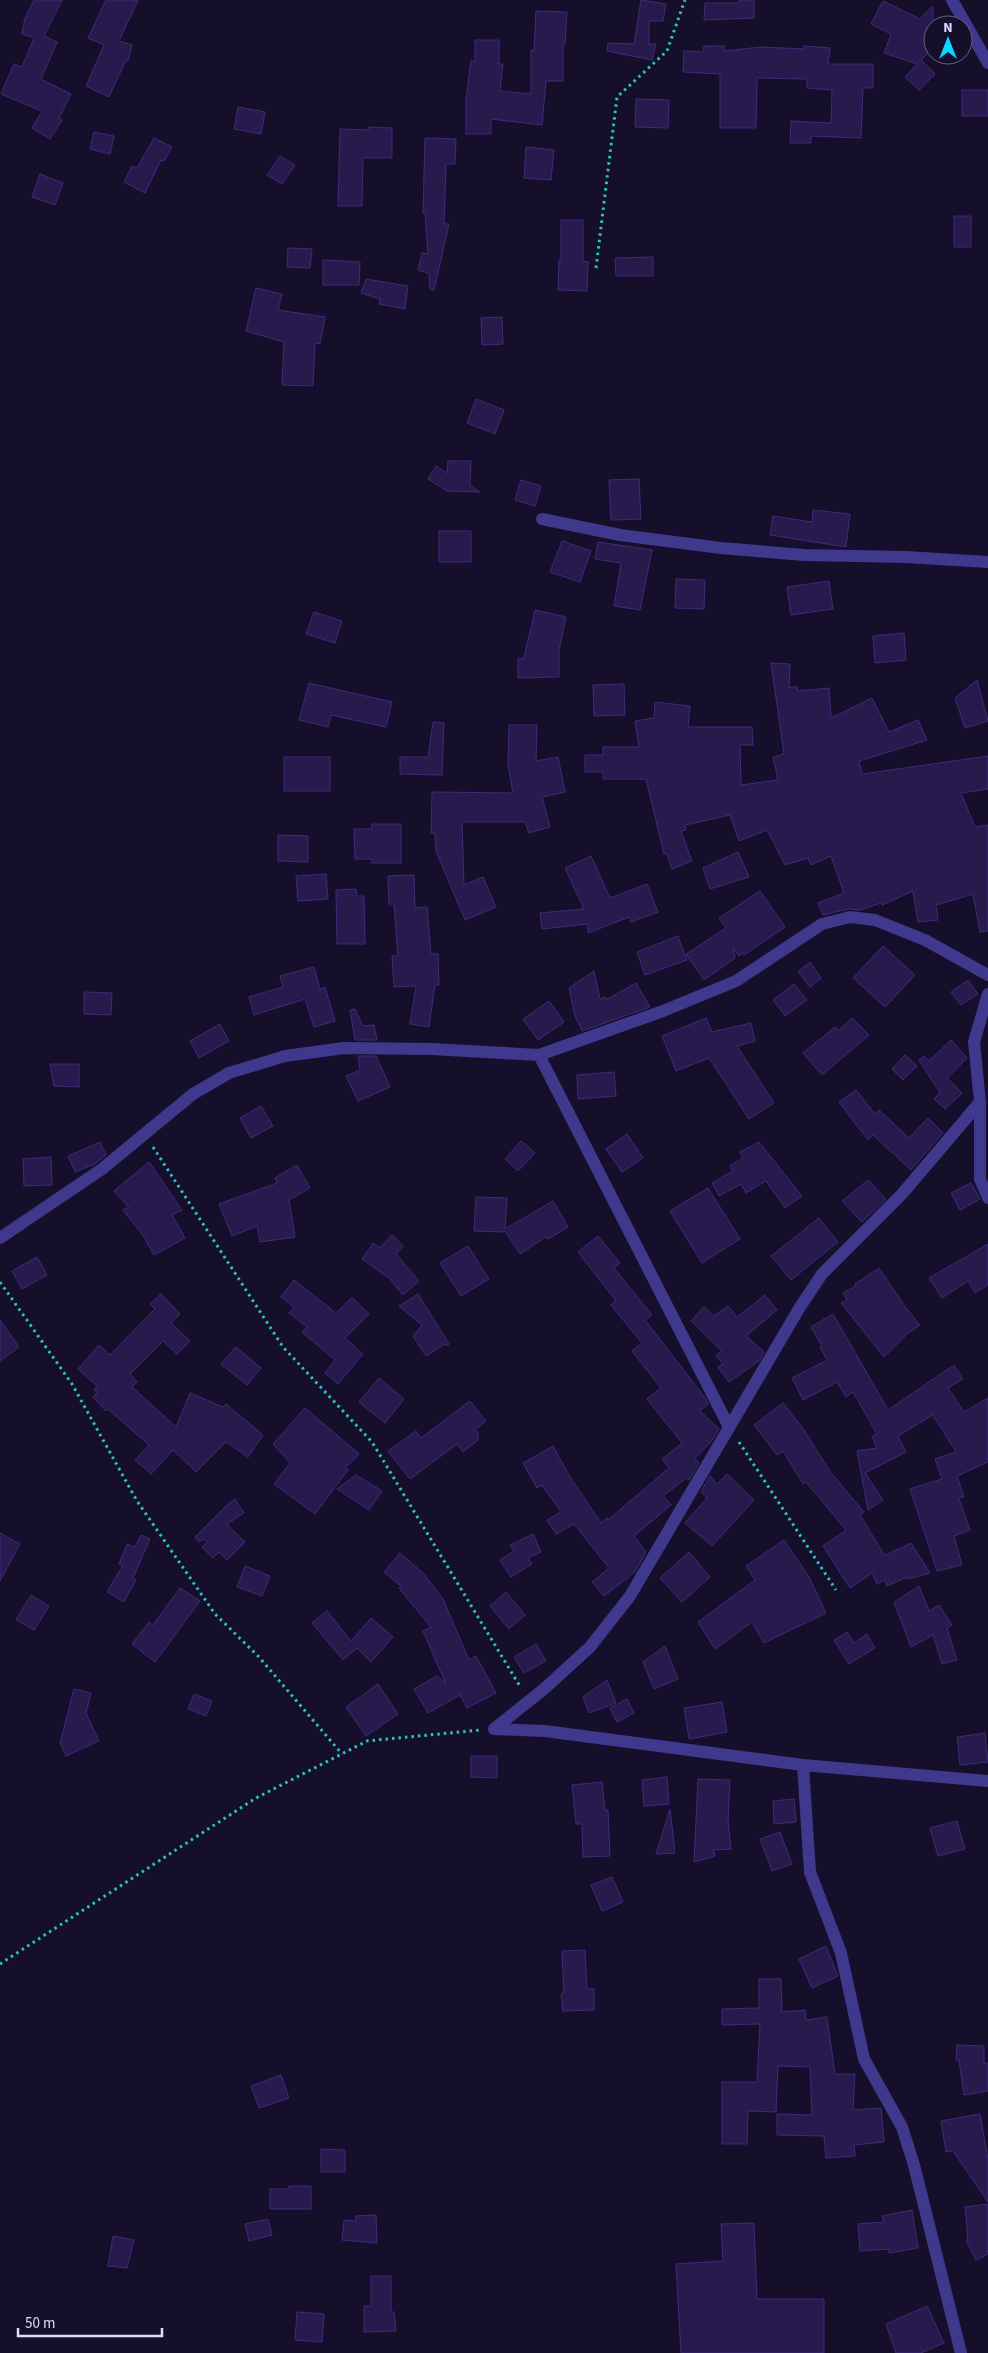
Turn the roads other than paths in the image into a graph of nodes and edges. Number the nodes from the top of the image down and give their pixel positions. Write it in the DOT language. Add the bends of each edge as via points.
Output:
graph roads {
  1 [pos="952,0"];
  2 [pos="988,63"];
  3 [pos="542,519"];
  4 [pos="988,562"];
  5 [pos="988,975"];
  6 [pos="988,994"];
  7 [pos="539,1055"];
  8 [pos="980,1102"];
  9 [pos="988,1198"];
  10 [pos="0,1238"];
  11 [pos="728,1427"];
  12 [pos="803,1765"];
  13 [pos="988,1781"];
  14 [pos="962,2353"];
  1 -- 2 [label="street"];
  3 -- 4 [label="street" via="620,535 721,548 804,555"];
  5 -- 7 [label="street" via="925,940 875,920 850,917 822,924 736,981"];
  6 -- 8 [label="street" via="974,1042"];
  7 -- 10 [label="street" via="344,1048 285,1056 229,1073 193,1094 102,1169"];
  7 -- 11 [label="street"];
  8 -- 9 [label="street" via="980,1179"];
  8 -- 11 [label="street" via="902,1194 822,1274"];
  11 -- 12 [label="street" via="630,1596 590,1647 494,1729 545,1731"];
  12 -- 13 [label="street"];
  12 -- 14 [label="street" via="810,1872 841,1953 864,2059 902,2127"];
}
